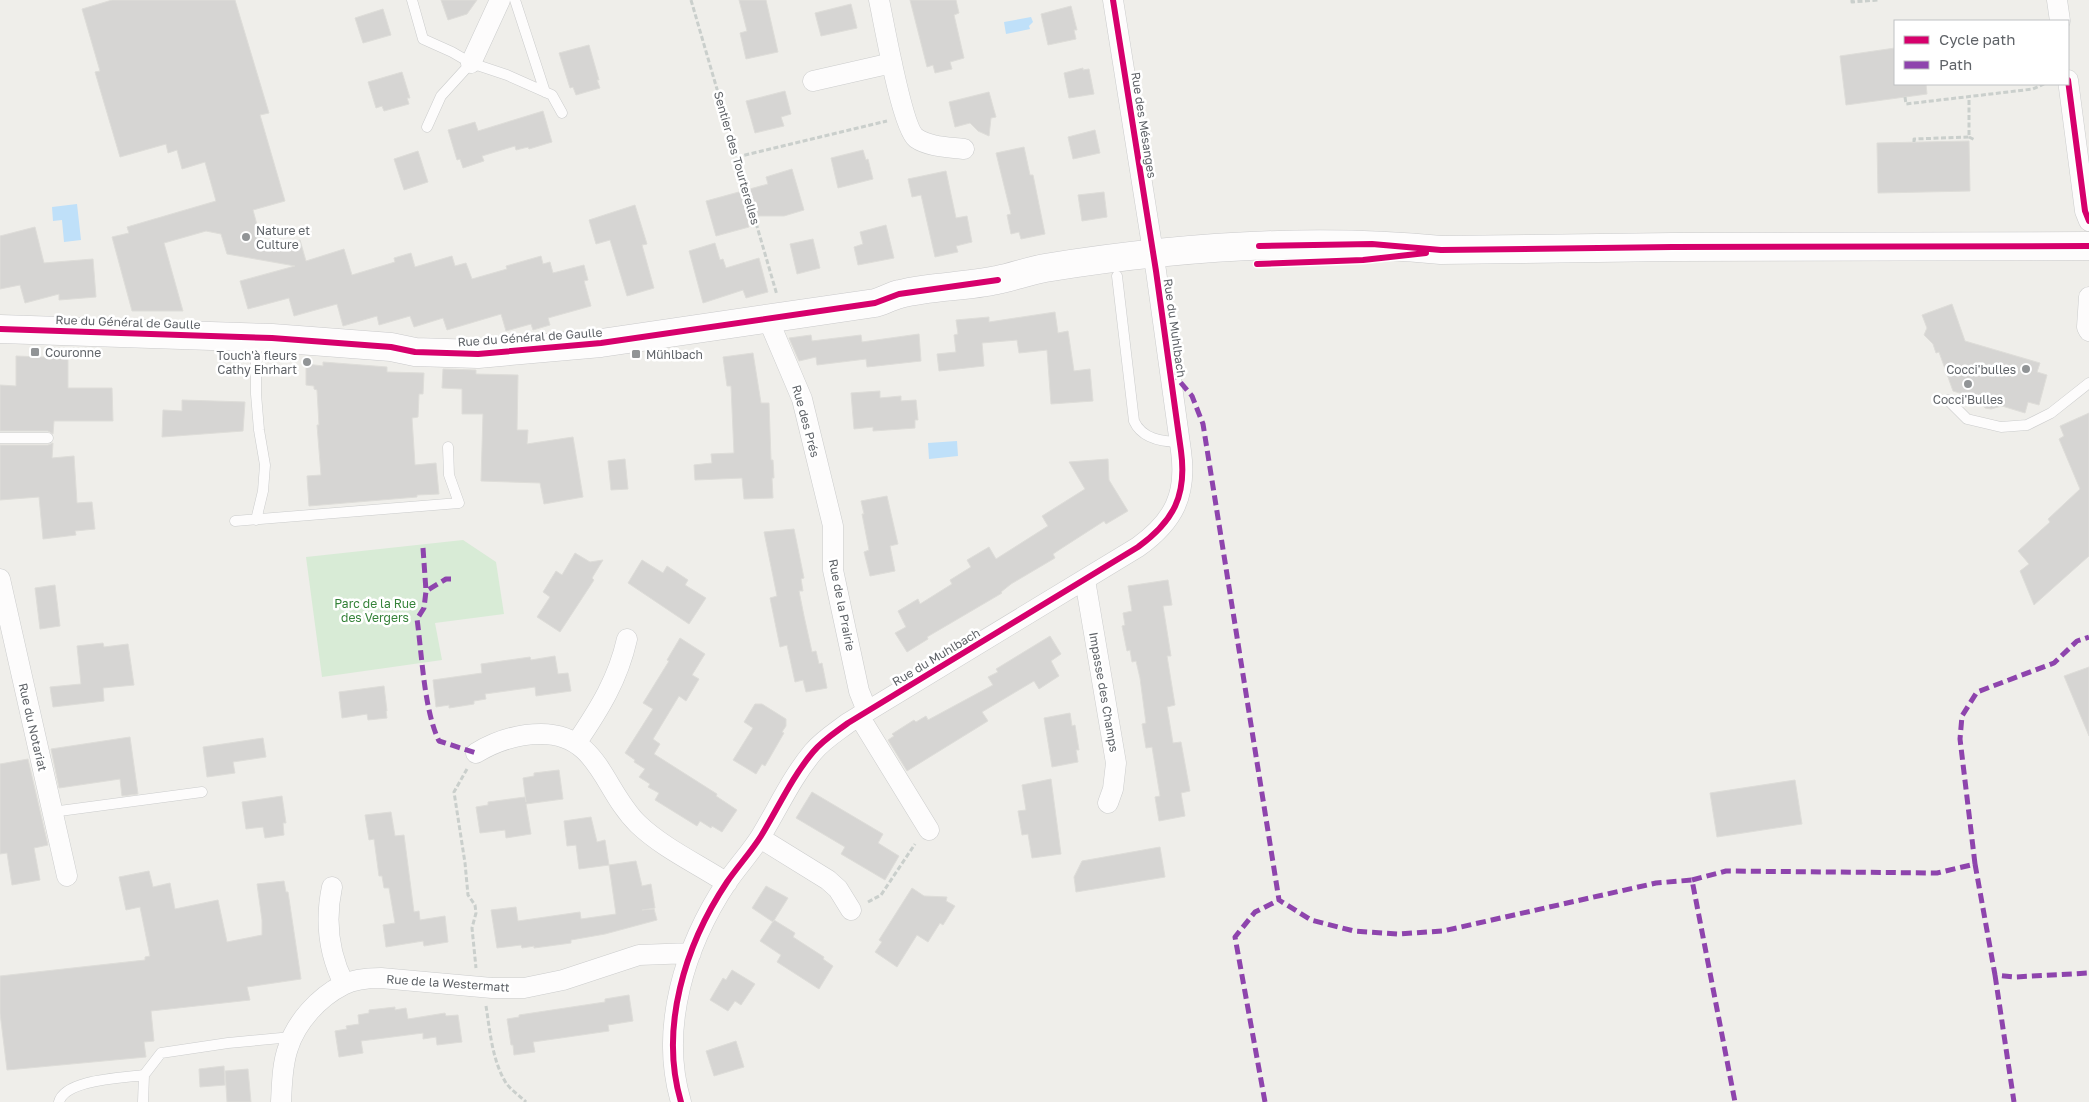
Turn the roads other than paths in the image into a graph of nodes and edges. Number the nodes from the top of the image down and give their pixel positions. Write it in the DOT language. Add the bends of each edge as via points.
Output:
graph roads {
  1 [pos="412,0"];
  2 [pos="500,0"];
  3 [pos="515,0"];
  4 [pos="879,0"];
  5 [pos="1113,0"];
  6 [pos="2058,0"];
  7 [pos="2060,20"];
  8 [pos="471,63"];
  9 [pos="892,63"];
  10 [pos="813,81"];
  11 [pos="2069,85"];
  12 [pos="545,92"];
  13 [pos="562,113"];
  14 [pos="427,127"];
  15 [pos="964,149"];
  16 [pos="2089,221"];
  17 [pos="2089,246"];
  18 [pos="1154,262"];
  19 [pos="1116,276"];
  20 [pos="998,280"];
  21 [pos="2089,297"];
  22 [pos="776,318"];
  23 [pos="0,329"];
  24 [pos="2089,331"];
  25 [pos="256,338"];
  26 [pos="2089,383"];
  27 [pos="1948,400"];
  28 [pos="0,438"];
  29 [pos="48,438"];
  30 [pos="1180,442"];
  31 [pos="448,447"];
  32 [pos="826,497"];
  33 [pos="256,520"];
  34 [pos="235,521"];
  35 [pos="0,579"];
  36 [pos="1085,580"];
  37 [pos="627,638"];
  38 [pos="863,714"];
  39 [pos="577,742"];
  40 [pos="476,753"];
  41 [pos="202,792"];
  42 [pos="1108,803"];
  43 [pos="52,812"];
  44 [pos="929,830"];
  45 [pos="760,838"];
  46 [pos="67,876"];
  47 [pos="727,883"];
  48 [pos="332,887"];
  49 [pos="851,910"];
  50 [pos="691,953"];
  51 [pos="344,984"];
  52 [pos="292,1037"];
  53 [pos="144,1075"];
  54 [pos="59,1102"];
  55 [pos="143,1102"];
  56 [pos="281,1102"];
  57 [pos="681,1102"];
  1 -- 8 [label="lane" via="423,40"];
  2 -- 8 [label="street"];
  3 -- 12 [label="lane"];
  4 -- 9 [label="street"];
  5 -- 18 [label="street, Rue des Mésanges"];
  6 -- 7 [label="street"];
  8 -- 12 [label="lane"];
  8 -- 14 [label="lane" via="441,96"];
  9 -- 10 [label="street"];
  9 -- 15 [label="street" via="905,116 914,136 925,143"];
  11 -- 16 [label="street"];
  12 -- 13 [label="lane" via="552,95"];
  17 -- 18 [label="street, Rue du Général de Gaulle" via="1672,246 1441,250 1336,244 1250,246"];
  18 -- 19 [label="street, Rue du Général de Gaulle"];
  18 -- 20 [label="street, Rue du Général de Gaulle" via="1043,269"];
  18 -- 30 [label="street, Rue du Muhlbach"];
  19 -- 20 [label="street, Rue du Général de Gaulle" via="1059,284"];
  19 -- 30 [label="lane" via="1134,421 1144,434"];
  20 -- 22 [label="street, Rue du Général de Gaulle" via="899,294 875,304"];
  21 -- 24 [label="street"];
  22 -- 25 [label="street, Rue du Général de Gaulle" via="601,343 478,354 415,352 391,347"];
  22 -- 32 [label="street, Rue des Prés" via="802,399"];
  23 -- 25 [label="street, Rue du Général de Gaulle"];
  25 -- 33 [label="lane" via="256,404 265,465"];
  26 -- 27 [label="lane" via="2051,413 2028,424 2000,427 1967,419"];
  28 -- 29 [label="lane"];
  30 -- 36 [label="street, Rue du Muhlbach" via="1183,486 1169,518 1152,537"];
  31 -- 33 [label="lane" via="449,475 459,503"];
  32 -- 38 [label="street, Rue de la Prairie" via="833,526 832,558 836,584"];
  33 -- 34 [label="lane"];
  35 -- 43 [label="street, Rue du Notariat"];
  36 -- 38 [label="street, Rue du Muhlbach"];
  36 -- 42 [label="street, Impasse des Champs" via="1116,763"];
  37 -- 39 [label="street" via="611,688"];
  38 -- 44 [label="street, Rue de la Prairie"];
  38 -- 45 [label="street, Rue du Muhlbach" via="814,751"];
  39 -- 40 [label="street" via="565,736 535,734 498,741"];
  39 -- 47 [label="street" via="597,764 615,795 640,825"];
  41 -- 43 [label="lane"];
  43 -- 46 [label="street, Rue du Notariat"];
  45 -- 47 [label="street, Rue du Muhlbach"];
  45 -- 49 [label="street" via="828,880"];
  47 -- 50 [label="street, Rue du Muhlbach" via="701,928"];
  48 -- 51 [label="street" via="329,931 333,955"];
  50 -- 51 [label="street, Rue de la Westermatt" via="639,955 541,985 476,987 381,978"];
  50 -- 57 [label="street, Rue du Muhlbach" via="677,1001 672,1040 674,1072"];
  51 -- 52 [label="street, Rue de la Westermatt" via="319,1002 298,1025"];
  52 -- 53 [label="lane" via="161,1053"];
  52 -- 56 [label="street, Rue de la Westermatt" via="285,1059"];
  53 -- 54 [label="lane" via="78,1085 66,1091"];
  53 -- 55 [label="lane"];
}
